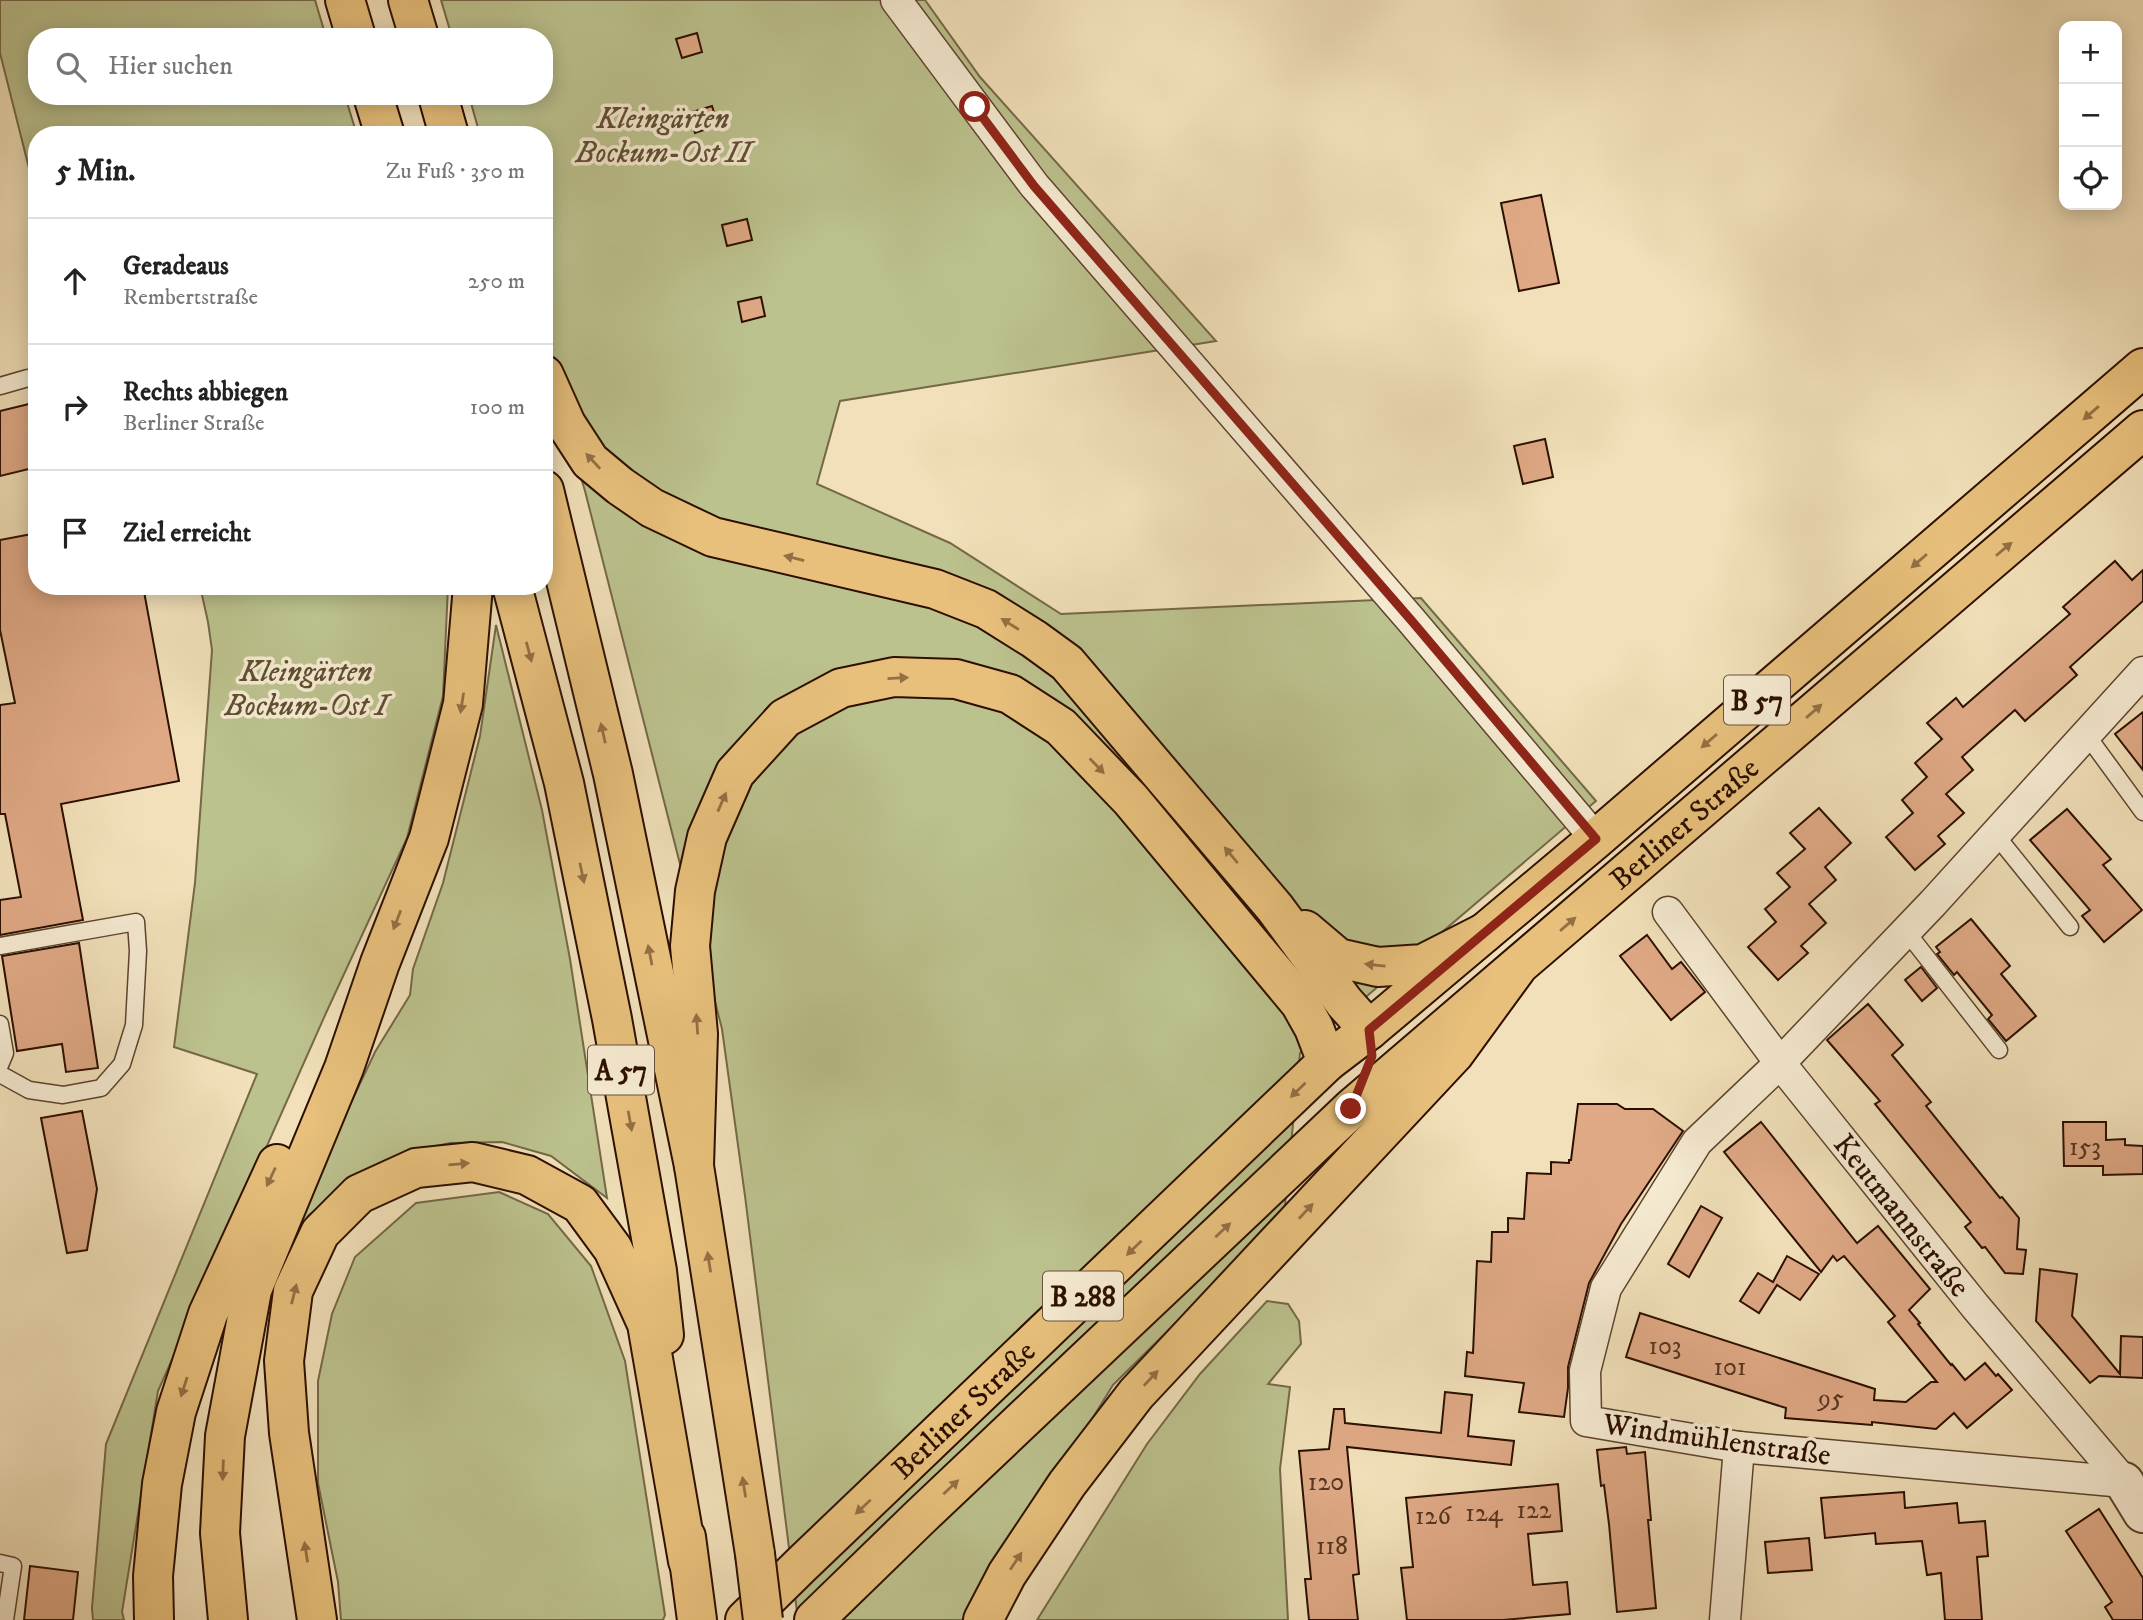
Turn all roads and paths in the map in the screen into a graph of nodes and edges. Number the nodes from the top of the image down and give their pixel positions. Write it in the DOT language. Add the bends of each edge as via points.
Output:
graph roads {
  1 [pos="345,0"];
  2 [pos="408,0"];
  3 [pos="896,0"];
  4 [pos="353,28"];
  5 [pos="416,28"];
  6 [pos="376,105"];
  7 [pos="382,126"];
  8 [pos="2143,368"];
  9 [pos="28,378"];
  10 [pos="0,386"];
  11 [pos="553,395"];
  12 [pos="2143,430"];
  13 [pos="553,527"];
  14 [pos="472,595"];
  15 [pos="514,595"];
  16 [pos="2143,672"];
  17 [pos="2086,734"];
  18 [pos="2143,812"];
  19 [pos="1995,834"];
  20 [pos="1596,839"];
  21 [pos="1275,908"];
  22 [pos="1668,912"];
  23 [pos="2070,927"];
  24 [pos="1906,931"];
  25 [pos="1484,933"];
  26 [pos="0,946"];
  27 [pos="380,963"];
  28 [pos="1516,969"];
  29 [pos="0,1024"];
  30 [pos="1369,1030"];
  31 [pos="1999,1050"];
  32 [pos="1418,1052"];
  33 [pos="1327,1062"];
  34 [pos="1780,1063"];
  35 [pos="0,1065"];
  36 [pos="0,1074"];
  37 [pos="1351,1109"];
  38 [pos="694,1166"];
  39 [pos="1739,1447"];
  40 [pos="2133,1482"];
  41 [pos="2143,1513"];
  42 [pos="688,1561"];
  43 [pos="0,1563"];
  44 [pos="5,1620"];
  45 [pos="154,1620"];
  46 [pos="228,1620"];
  47 [pos="317,1620"];
  48 [pos="696,1620"];
  49 [pos="745,1620"];
  50 [pos="763,1620"];
  51 [pos="814,1620"];
  52 [pos="982,1620"];
  53 [pos="1726,1620"];
  1 -- 4 [label="main road"];
  2 -- 5 [label="main road"];
  3 -- 20 [label="street" via="1034,186"];
  6 -- 7 [label="main road"];
  8 -- 20 [label="main road, Berliner Straße / B 57, one-way"];
  9 -- 10 [label="lane"];
  21 -- 11 [label="main road, one-way" via="1056,655 986,609 935,589 713,537 652,508 590,461"];
  28 -- 12 [label="main road, Berliner Straße / B 57, one-way"];
  38 -- 13 [label="main road, A 57, one-way" via="613,774"];
  14 -- 27 [label="main road, one-way" via="463,704 429,838"];
  15 -- 42 [label="main road, A 57, one-way" via="564,783 612,1020 657,1271"];
  16 -- 17 [label="street"];
  17 -- 18 [label="lane"];
  17 -- 19 [label="street"];
  19 -- 23 [label="lane"];
  19 -- 24 [label="street"];
  20 -- 25 [label="main road, Berliner Straße / B 57"];
  25 -- 21 [label="main road, one-way" via="1423,964 1378,968 1338,958"];
  21 -- 30 [label="main road"];
  22 -- 34 [label="street, Keutmannstraße"];
  24 -- 31 [label="lane"];
  24 -- 34 [label="street"];
  25 -- 30 [label="main road, Berliner Straße / B 57"];
  26 -- 36 [label="lane" via="136,922 134,1025 122,1064 101,1088 63,1095 29,1090"];
  27 -- 45 [label="main road, one-way" via="308,1097 208,1314 176,1412 162,1484 153,1576"];
  27 -- 46 [label="main road, one-way" via="344,1068 252,1290 225,1436 220,1533"];
  28 -- 32 [label="main road, Berliner Straße / B 57"];
  52 -- 28 [label="main road, one-way" via="1067,1484 1136,1394 1454,1054"];
  29 -- 35 [label="lane" via="5,1052"];
  30 -- 33 [label="main road, Berliner Straße / B 288"];
  30 -- 37 [label="main road, Berliner Straße" via="1372,1056"];
  32 -- 37 [label="main road, Berliner Straße / B 288"];
  38 -- 33 [label="main road, one-way" via="698,1034 690,946 695,891 707,837 735,773 785,718 841,688 894,677 956,679 1010,694 1061,727 1130,800 1300,1003"];
  33 -- 49 [label="main road, Berliner Straße / B 288, one-way"];
  34 -- 39 [label="street, Windmühlenstraße" via="1698,1142 1683,1165 1606,1288 1585,1371 1586,1421"];
  34 -- 40 [label="street, Keutmannstraße" via="1976,1306"];
  51 -- 37 [label="main road, Berliner Straße / B 288, one-way"];
  50 -- 38 [label="main road, A 57, one-way, bridge"];
  39 -- 40 [label="street, Windmühlenstraße"];
  39 -- 53 [label="street"];
  40 -- 41 [label="street, Keutmannstraße"];
  47 -- 42 [label="main road, one-way" via="291,1446 284,1361 293,1291 320,1233 359,1194 416,1168 473,1163 527,1175 580,1204 613,1250 647,1324"];
  42 -- 48 [label="main road, A 57"];
  43 -- 44 [label="lane" via="13,1566"];
}
